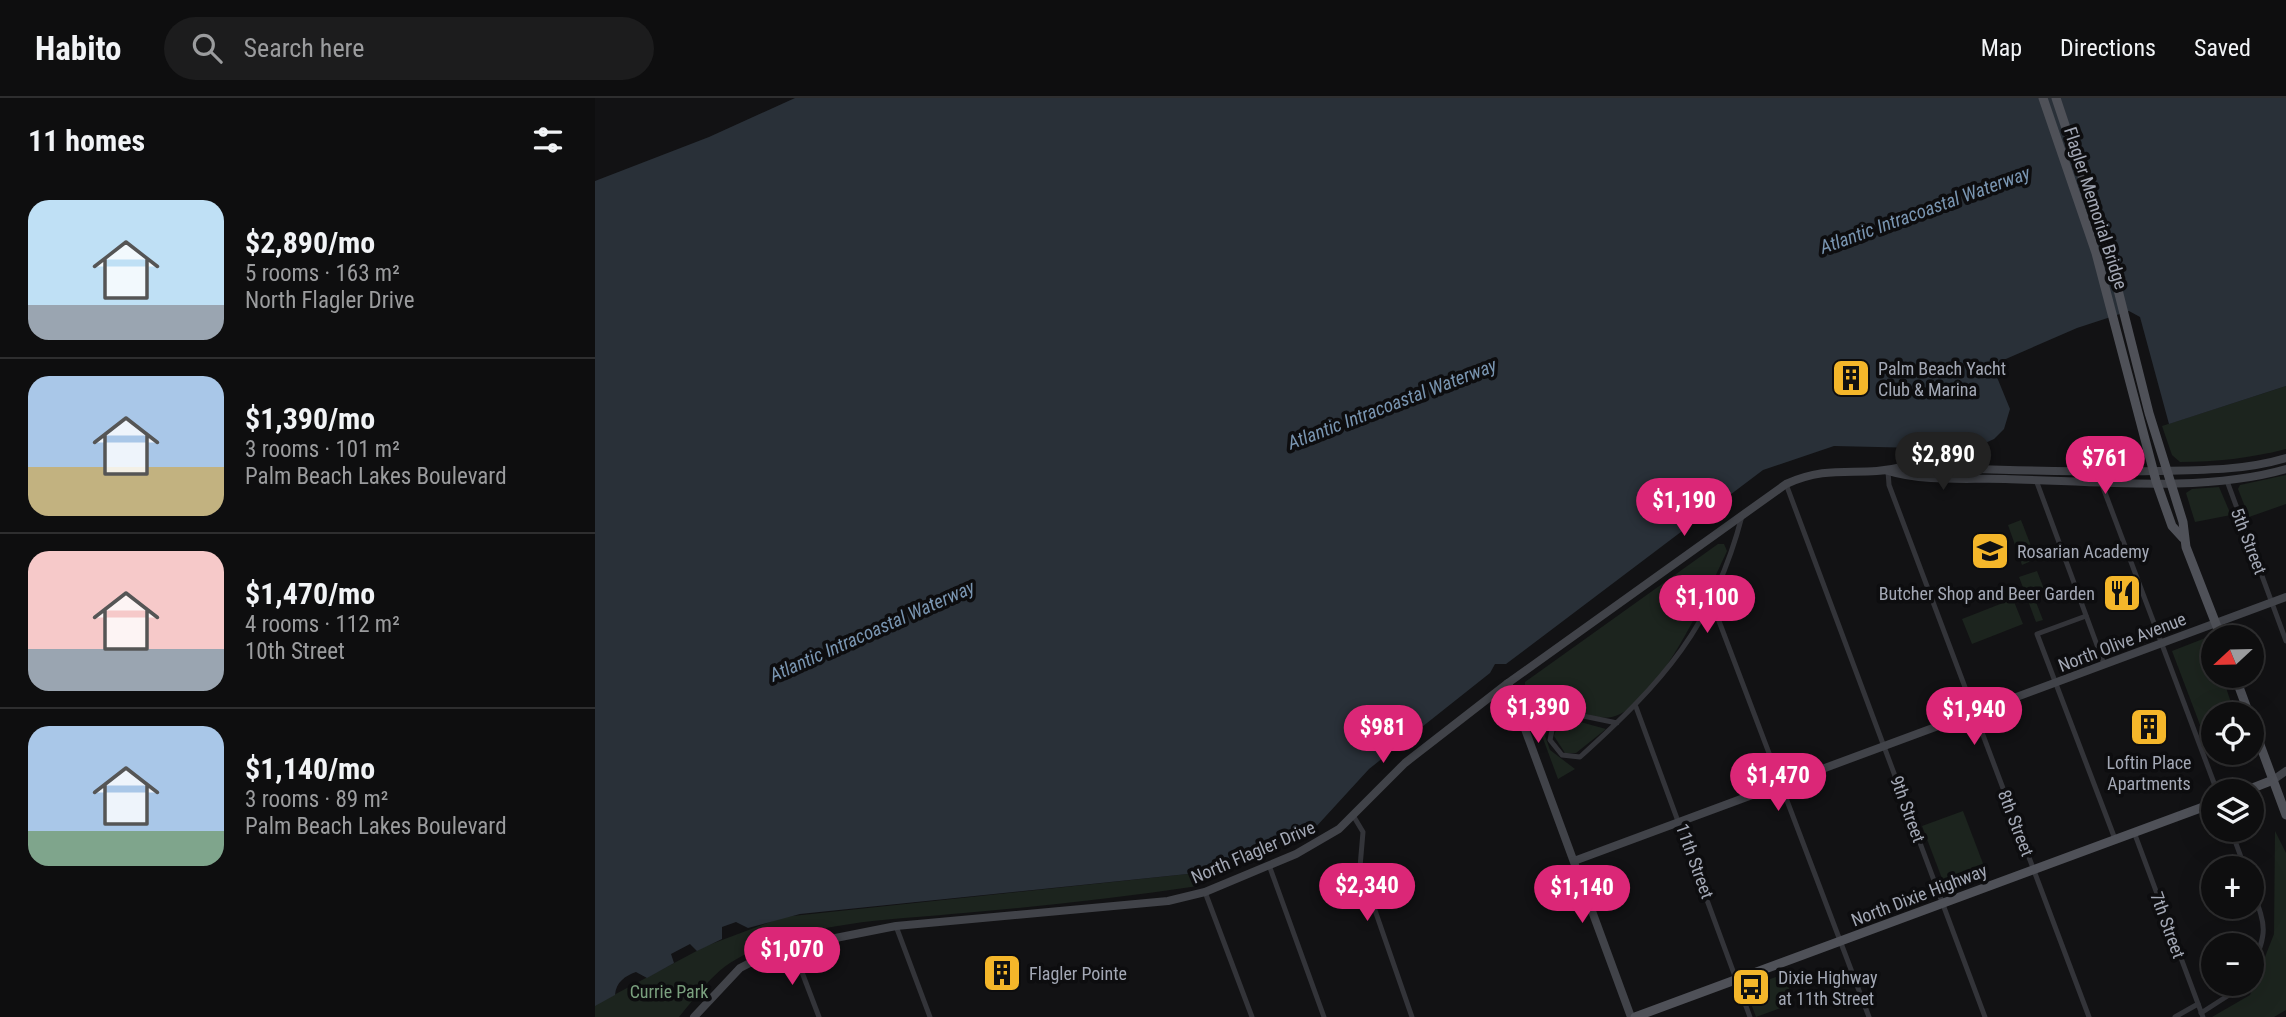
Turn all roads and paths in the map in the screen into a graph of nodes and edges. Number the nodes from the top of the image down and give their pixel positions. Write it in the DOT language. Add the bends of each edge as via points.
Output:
graph roads {
  1 [pos="2042,98"];
  2 [pos="2056,98"];
  3 [pos="2286,458"];
  4 [pos="2286,468"];
  5 [pos="1888,471"];
  6 [pos="2153,471"];
  7 [pos="2166,471"];
  8 [pos="2036,480"];
  9 [pos="2156,481"];
  10 [pos="2227,481"];
  11 [pos="2101,482"];
  12 [pos="2169,482"];
  13 [pos="1786,484"];
  14 [pos="1742,514"];
  15 [pos="2183,538"];
  16 [pos="2286,597"];
  17 [pos="1711,600"];
  18 [pos="2272,603"];
  19 [pos="2086,616"];
  20 [pos="2216,623"];
  21 [pos="2286,641"];
  22 [pos="2162,644"];
  23 [pos="2105,666"];
  24 [pos="1508,683"];
  25 [pos="2056,683"];
  26 [pos="1636,707"];
  27 [pos="1975,714"];
  28 [pos="1618,723"];
  29 [pos="1885,747"];
  30 [pos="2264,756"];
  31 [pos="2286,771"];
  32 [pos="2213,779"];
  33 [pos="2286,779"];
  34 [pos="2273,780"];
  35 [pos="2264,784"];
  36 [pos="1781,785"];
  37 [pos="2201,808"];
  38 [pos="2286,815"];
  39 [pos="1354,817"];
  40 [pos="1680,821"];
  41 [pos="2134,832"];
  42 [pos="2115,839"];
  43 [pos="1574,860"];
  44 [pos="1269,865"];
  45 [pos="2033,869"];
  46 [pos="1205,891"];
  47 [pos="1942,903"];
  48 [pos="2263,919"];
  49 [pos="896,926"];
  50 [pos="2264,940"];
  51 [pos="1841,941"];
  52 [pos="792,946"];
  53 [pos="1737,979"];
  54 [pos="2229,996"];
  55 [pos="2198,1004"];
  56 [pos="2202,1015"];
  57 [pos="694,1017"];
  58 [pos="818,1017"];
  59 [pos="930,1017"];
  60 [pos="1252,1017"];
  61 [pos="1324,1017"];
  62 [pos="1412,1017"];
  63 [pos="1633,1017"];
  64 [pos="1750,1017"];
  65 [pos="1869,1017"];
  66 [pos="1985,1017"];
  67 [pos="2089,1017"];
  68 [pos="2175,1017"];
  1 -- 6 [label="main road, Flagler Memorial Bridge" via="2091,234"];
  2 -- 7 [label="main road, Flagler Memorial Bridge" via="2099,222"];
  3 -- 7 [label="street, North Flagler Drive" via="2255,467"];
  4 -- 10 [label="street, North Flagler Drive"];
  5 -- 6 [label="street, North Flagler Drive" via="1902,467"];
  5 -- 8 [label="street, North Flagler Drive"];
  5 -- 13 [label="street, North Flagler Drive" via="1816,472"];
  5 -- 27 [label="street, 8th Street" via="1889,485"];
  6 -- 7 [label="street, North Flagler Drive"];
  6 -- 9 [label="main road, Flagler Memorial Bridge"];
  7 -- 12 [label="main road, Flagler Memorial Bridge"];
  8 -- 11 [label="street, North Flagler Drive"];
  8 -- 19 [label="street"];
  9 -- 11 [label="street, North Flagler Drive"];
  9 -- 12 [label="street, North Flagler Drive"];
  9 -- 15 [label="main road, Flagler Memorial Bridge" via="2172,526"];
  10 -- 12 [label="street, North Flagler Drive"];
  10 -- 18 [label="street, 5th Street"];
  11 -- 22 [label="street"];
  12 -- 15 [label="main road, Flagler Memorial Bridge" via="2183,522"];
  13 -- 14 [label="street, North Flagler Drive"];
  13 -- 29 [label="street, 9th Street"];
  14 -- 17 [label="street"];
  14 -- 24 [label="street, North Flagler Drive"];
  15 -- 20 [label="main road"];
  16 -- 18 [label="street, North Olive Avenue"];
  17 -- 26 [label="street" via="1671,666"];
  17 -- 36 [label="street"];
  18 -- 20 [label="street, North Olive Avenue"];
  18 -- 21 [label="street, 5th Street"];
  19 -- 23 [label="street"];
  19 -- 25 [label="street" via="2037,634"];
  20 -- 22 [label="street, North Olive Avenue"];
  22 -- 23 [label="street, North Olive Avenue"];
  22 -- 32 [label="street"];
  23 -- 25 [label="street, North Olive Avenue"];
  24 -- 39 [label="street, North Flagler Drive" via="1405,763"];
  24 -- 43 [label="street"];
  25 -- 27 [label="street, North Olive Avenue"];
  25 -- 42 [label="street"];
  26 -- 28 [label="street"];
  26 -- 40 [label="street, 11th Street"];
  27 -- 29 [label="street, North Olive Avenue"];
  27 -- 45 [label="street, 8th Street"];
  28 -- 28 [label="street" via="1569,713 1553,725 1550,740 1562,755 1580,757"];
  29 -- 36 [label="street, North Olive Avenue"];
  29 -- 47 [label="street, 9th Street"];
  30 -- 34 [label="main road"];
  31 -- 34 [label="street"];
  33 -- 34 [label="street"];
  34 -- 35 [label="main road"];
  34 -- 38 [label="main road"];
  36 -- 40 [label="street, North Olive Avenue"];
  36 -- 51 [label="street"];
  37 -- 41 [label="main road, North Dixie Highway"];
  39 -- 44 [label="street, North Flagler Drive" via="1317,843"];
  39 -- 62 [label="street" via="1363,832 1360,867"];
  40 -- 43 [label="street, North Olive Avenue"];
  40 -- 53 [label="street, 11th Street"];
  41 -- 42 [label="main road, North Dixie Highway"];
  41 -- 55 [label="street, 7th Street"];
  42 -- 45 [label="main road, North Dixie Highway"];
  43 -- 63 [label="street"];
  44 -- 46 [label="street, North Flagler Drive"];
  44 -- 61 [label="street"];
  45 -- 47 [label="main road, North Dixie Highway"];
  45 -- 67 [label="street, 8th Street"];
  46 -- 49 [label="street, North Flagler Drive" via="1168,901"];
  46 -- 60 [label="street"];
  47 -- 51 [label="main road, North Dixie Highway"];
  47 -- 66 [label="street, 9th Street"];
  48 -- 50 [label="street"];
  49 -- 52 [label="street, North Flagler Drive"];
  49 -- 59 [label="street"];
  51 -- 53 [label="main road, North Dixie Highway"];
  51 -- 65 [label="street"];
  52 -- 57 [label="street, North Flagler Drive" via="761,955 740,968"];
  52 -- 58 [label="street"];
  53 -- 63 [label="main road, North Dixie Highway"];
  53 -- 64 [label="street, 11th Street"];
  54 -- 56 [label="street"];
  55 -- 56 [label="street, 7th Street"];
  55 -- 68 [label="street"];
}
